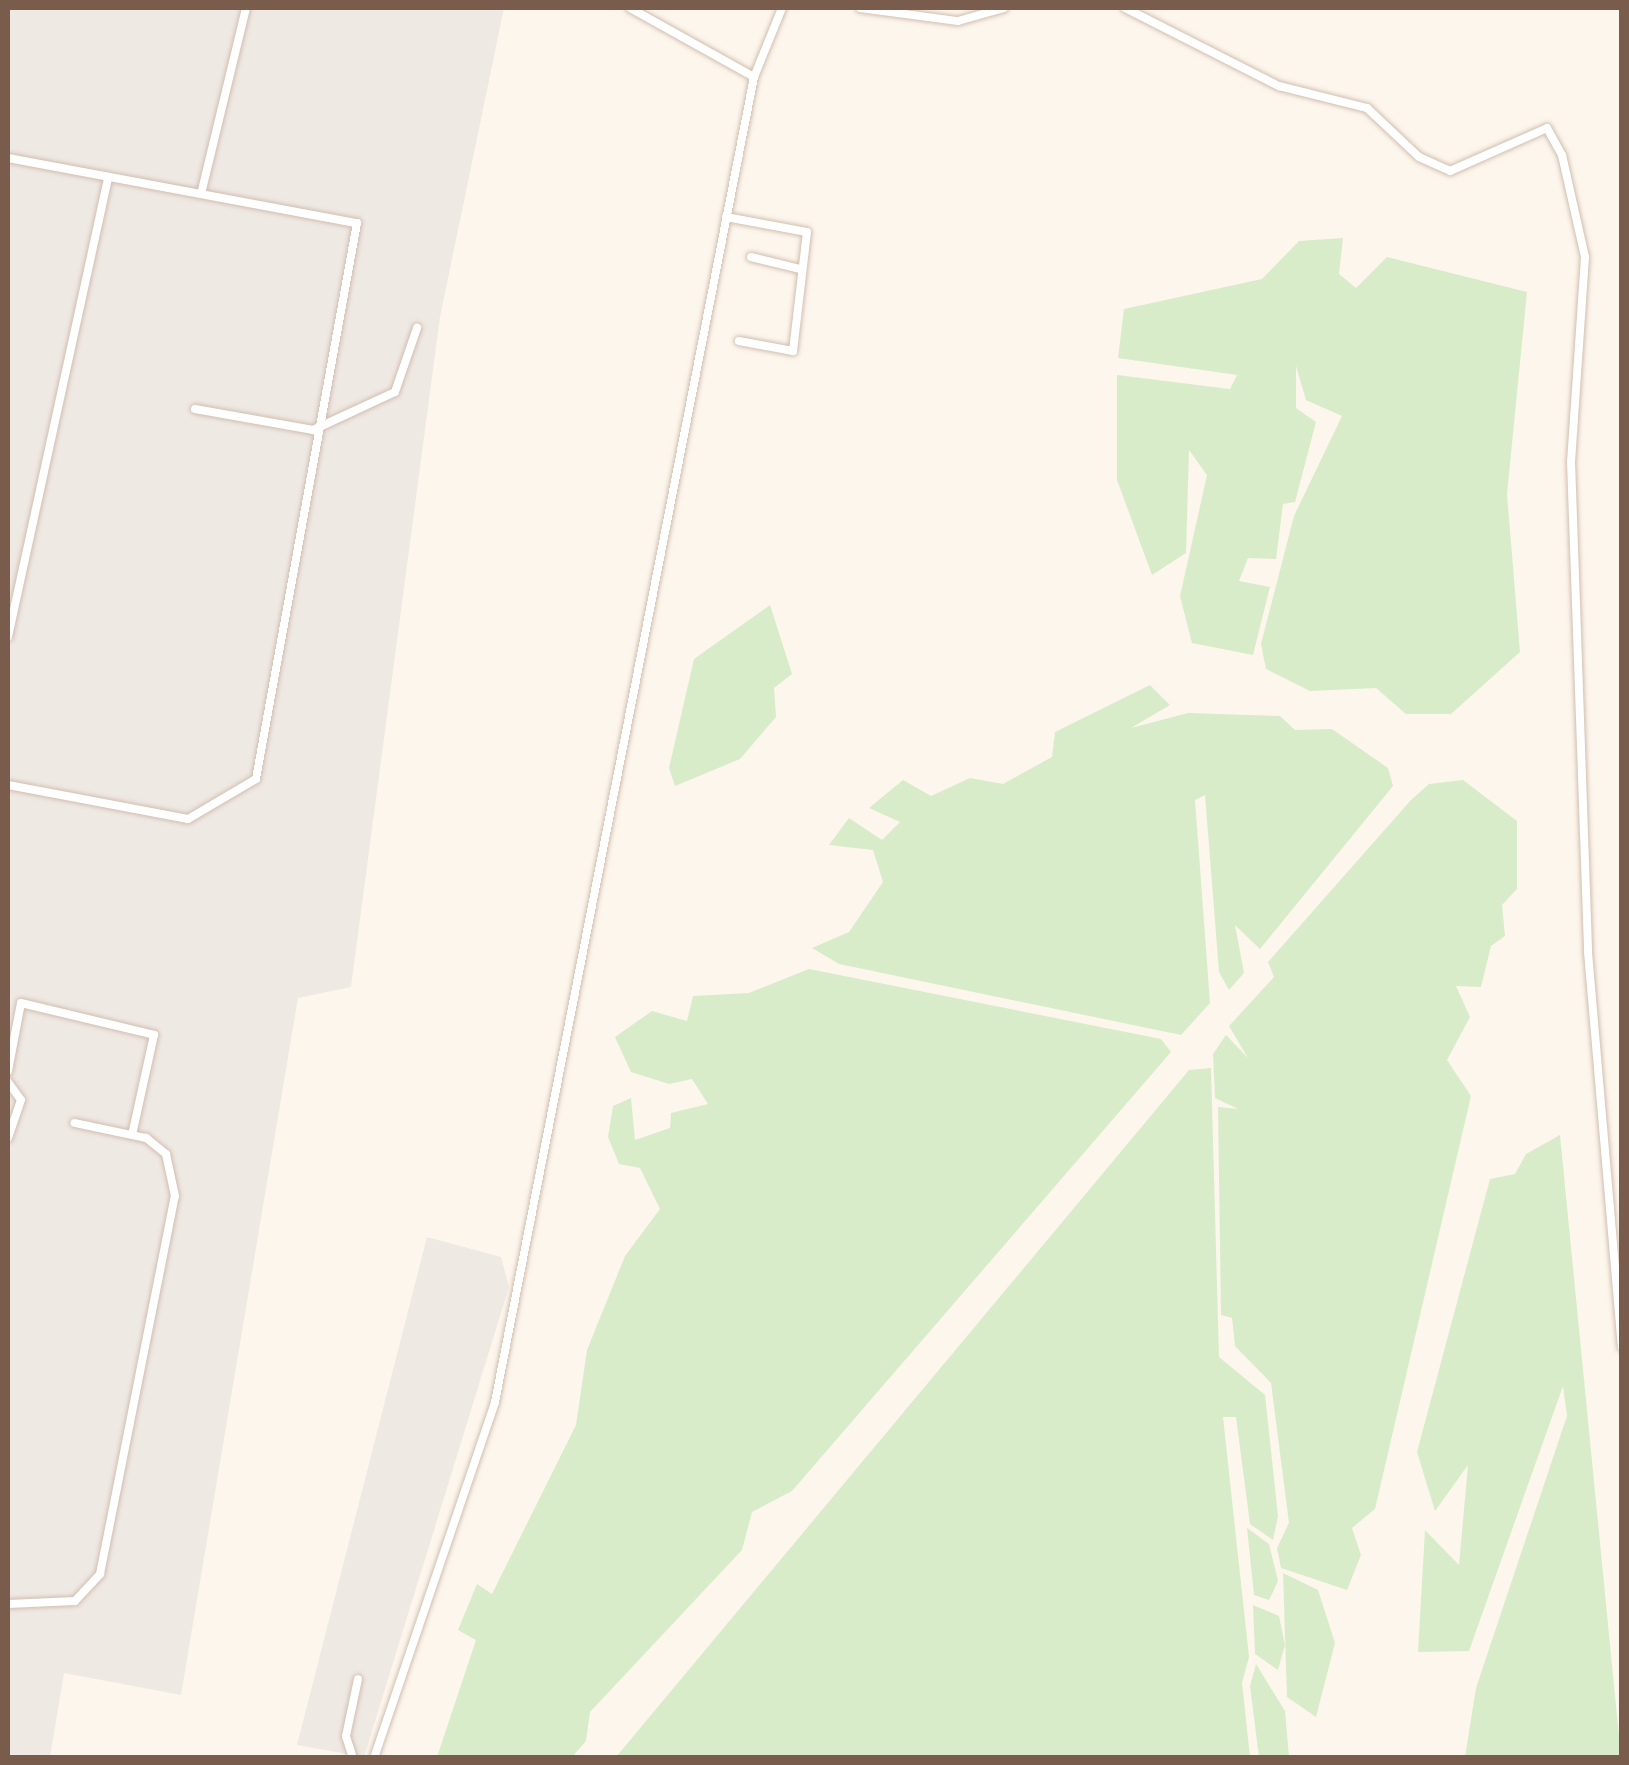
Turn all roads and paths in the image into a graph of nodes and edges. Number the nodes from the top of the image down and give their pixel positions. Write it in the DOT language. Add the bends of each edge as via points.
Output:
graph roads {
  1 [pos="246,8"];
  2 [pos="630,8"];
  3 [pos="782,8"];
  4 [pos="860,8"];
  5 [pos="912,8"];
  6 [pos="1004,8"];
  7 [pos="1124,8"];
  8 [pos="910,18"];
  9 [pos="754,77"];
  10 [pos="8,158"];
  11 [pos="108,177"];
  12 [pos="202,190"];
  13 [pos="726,217"];
  14 [pos="750,257"];
  15 [pos="800,269"];
  16 [pos="417,328"];
  17 [pos="738,341"];
  18 [pos="195,409"];
  19 [pos="313,430"];
  20 [pos="8,637"];
  21 [pos="8,786"];
  22 [pos="8,1072"];
  23 [pos="8,1082"];
  24 [pos="76,1123"];
  25 [pos="132,1135"];
  26 [pos="8,1138"];
  27 [pos="1622,1347"];
  28 [pos="8,1604"];
  29 [pos="358,1680"];
  30 [pos="353,1758"];
  31 [pos="374,1758"];
  1 -- 12 [label="lane"];
  2 -- 9 [label="lane"];
  3 -- 9 [label="lane" via="764,34"];
  4 -- 8 [label="lane"];
  5 -- 8 [label="lane"];
  6 -- 8 [label="lane" via="958,22"];
  7 -- 27 [label="lane" via="1279,86 1367,108 1419,157 1450,172 1546,128 1562,156 1585,257 1570,461 1588,952"];
  9 -- 13 [label="lane"];
  10 -- 11 [label="lane"];
  11 -- 12 [label="lane"];
  11 -- 20 [label="lane"];
  12 -- 19 [label="lane" via="356,223"];
  13 -- 15 [label="lane" via="807,232"];
  13 -- 31 [label="lane" via="495,1402"];
  14 -- 15 [label="lane"];
  15 -- 17 [label="lane" via="808,270 793,351"];
  16 -- 19 [label="lane" via="396,392"];
  18 -- 19 [label="lane"];
  19 -- 21 [label="lane" via="256,779 188,819"];
  22 -- 25 [label="lane" via="21,1003 154,1035"];
  23 -- 26 [label="lane" via="21,1100"];
  24 -- 25 [label="lane"];
  25 -- 28 [label="lane" via="166,1154 175,1196 100,1574 75,1601"];
  29 -- 30 [label="lane" via="346,1736"];
}
